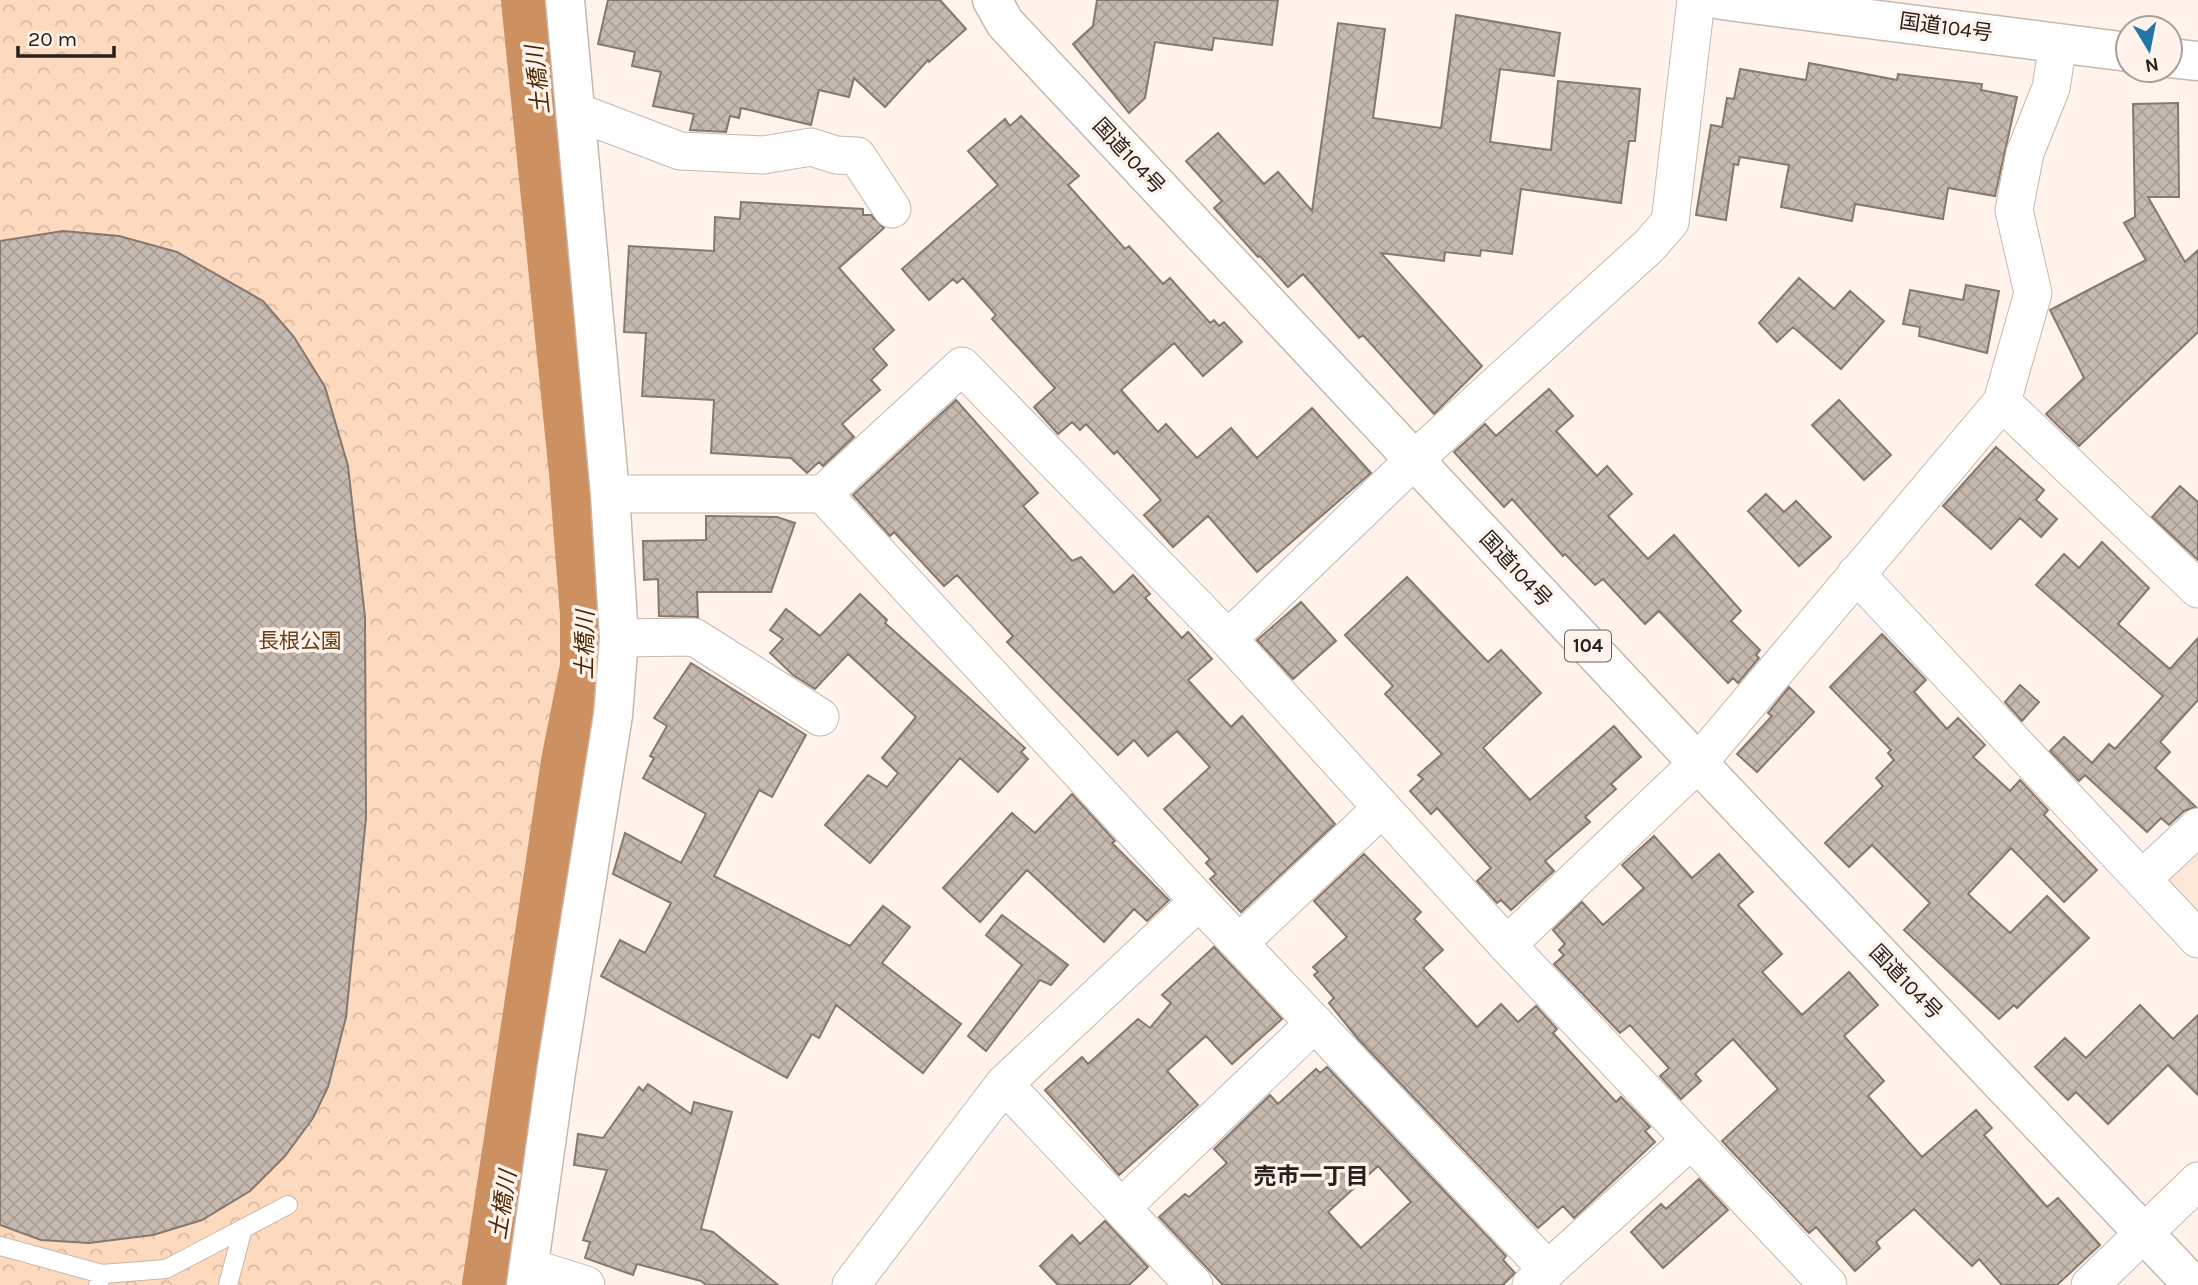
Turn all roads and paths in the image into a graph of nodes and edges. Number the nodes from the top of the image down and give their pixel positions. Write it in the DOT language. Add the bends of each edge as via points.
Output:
graph roads {
  1 [pos="565,0"];
  2 [pos="992,0"];
  3 [pos="1696,0"];
  4 [pos="1721,0"];
  5 [pos="2058,43"];
  6 [pos="2114,50"];
  7 [pos="576,117"];
  8 [pos="892,209"];
  9 [pos="2002,402"];
  10 [pos="1414,460"];
  11 [pos="610,494"];
  12 [pos="823,494"];
  13 [pos="1856,574"];
  14 [pos="2198,589"];
  15 [pos="619,638"];
  16 [pos="1228,639"];
  17 [pos="820,717"];
  18 [pos="1698,763"];
  19 [pos="1382,808"];
  20 [pos="2198,827"];
  21 [pos="2142,879"];
  22 [pos="1199,901"];
  23 [pos="2198,939"];
  24 [pos="1239,943"];
  25 [pos="1507,946"];
  26 [pos="1315,1024"];
  27 [pos="1004,1084"];
  28 [pos="1691,1140"];
  29 [pos="2198,1181"];
  30 [pos="288,1205"];
  31 [pos="1121,1208"];
  32 [pos="242,1232"];
  33 [pos="2144,1233"];
  34 [pos="0,1246"];
  35 [pos="528,1276"];
  36 [pos="1539,1277"];
  37 [pos="100,1280"];
  38 [pos="228,1285"];
  39 [pos="586,1285"];
  40 [pos="851,1285"];
  41 [pos="1194,1285"];
  42 [pos="1828,1285"];
  43 [pos="2090,1285"];
  44 [pos="2193,1285"];
  1 -- 7 [label="main road"];
  2 -- 10 [label="main road, 国道104号 / 104" via="1005,23"];
  3 -- 10 [label="street" via="1670,222"];
  4 -- 5 [label="main road, 国道104号"];
  5 -- 6 [label="main road, 国道104号"];
  5 -- 9 [label="street" via="2051,88 2025,153 2014,210 2033,293"];
  7 -- 8 [label="street" via="588,117 680,151 763,155 811,147 857,156"];
  7 -- 11 [label="main road"];
  9 -- 13 [label="street"];
  9 -- 14 [label="street"];
  10 -- 16 [label="street"];
  10 -- 18 [label="main road, 国道104号 / 104"];
  11 -- 12 [label="street"];
  11 -- 15 [label="main road"];
  12 -- 16 [label="street" via="962,366"];
  12 -- 22 [label="street"];
  13 -- 18 [label="street"];
  13 -- 21 [label="street"];
  15 -- 17 [label="street" via="694,637"];
  15 -- 35 [label="main road" via="613,715"];
  16 -- 19 [label="street"];
  18 -- 25 [label="street"];
  18 -- 33 [label="main road, 国道104号 / 104"];
  19 -- 24 [label="street"];
  19 -- 25 [label="street"];
  20 -- 21 [label="street"];
  21 -- 23 [label="street"];
  22 -- 24 [label="street"];
  22 -- 27 [label="street"];
  24 -- 26 [label="street"];
  25 -- 28 [label="street"];
  26 -- 31 [label="street"];
  26 -- 36 [label="street"];
  27 -- 31 [label="street"];
  27 -- 40 [label="street"];
  28 -- 36 [label="street"];
  28 -- 42 [label="street"];
  29 -- 33 [label="street"];
  30 -- 32 [label="lane"];
  31 -- 41 [label="street"];
  32 -- 37 [label="lane" via="166,1269"];
  32 -- 38 [label="lane"];
  33 -- 43 [label="street"];
  33 -- 44 [label="main road, 国道104号 / 104"];
  34 -- 37 [label="lane"];
  35 -- 39 [label="street"];
}
